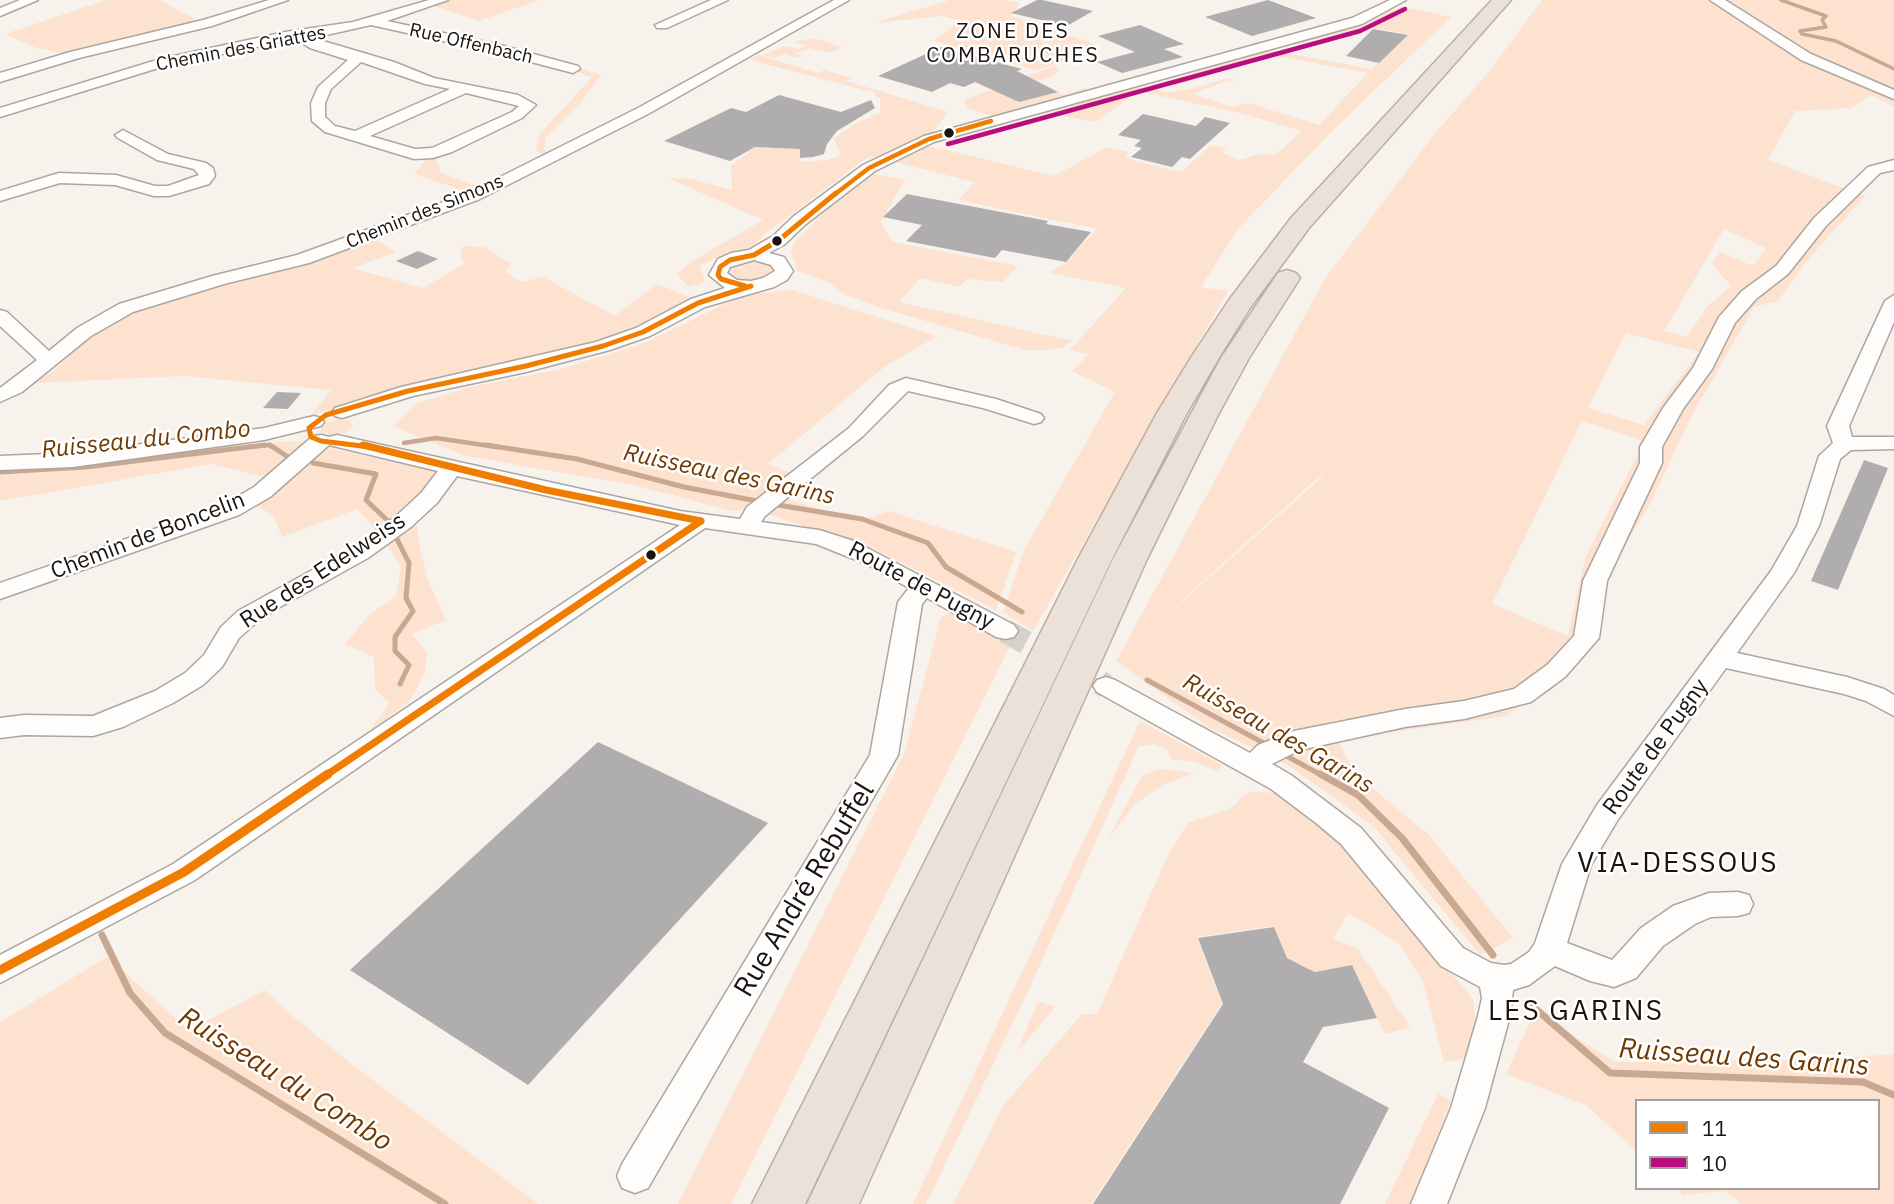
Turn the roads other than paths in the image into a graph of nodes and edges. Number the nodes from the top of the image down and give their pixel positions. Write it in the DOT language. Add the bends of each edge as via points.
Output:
graph roads {
  1 [pos="32,0"];
  2 [pos="282,0"];
  3 [pos="442,0"];
  4 [pos="722,0"];
  5 [pos="843,0"];
  6 [pos="1400,0"];
  7 [pos="1502,0"];
  8 [pos="1522,0"];
  9 [pos="1716,0"];
  10 [pos="0,12"];
  11 [pos="369,21"];
  12 [pos="662,25"];
  13 [pos="309,38"];
  14 [pos="352,60"];
  15 [pos="573,69"];
  16 [pos="0,78"];
  17 [pos="461,90"];
  18 [pos="1894,95"];
  19 [pos="0,113"];
  20 [pos="123,135"];
  21 [pos="357,136"];
  22 [pos="1894,165"];
  23 [pos="0,196"];
  24 [pos="779,240"];
  25 [pos="754,255"];
  26 [pos="778,261"];
  27 [pos="718,275"];
  28 [pos="751,286"];
  29 [pos="1894,301"];
  30 [pos="698,303"];
  31 [pos="0,317"];
  32 [pos="49,361"];
  33 [pos="408,391"];
  34 [pos="0,396"];
  35 [pos="342,412"];
  36 [pos="1034,418"];
  37 [pos="363,425"];
  38 [pos="321,435"];
  39 [pos="1855,443"];
  40 [pos="1894,443"];
  41 [pos="384,451"];
  42 [pos="0,463"];
  43 [pos="451,469"];
  44 [pos="758,512"];
  45 [pos="701,521"];
  46 [pos="924,586"];
  47 [pos="0,591"];
  48 [pos="948,599"];
  49 [pos="906,627"];
  50 [pos="1005,631"];
  51 [pos="1722,657"];
  52 [pos="1106,686"];
  53 [pos="1894,707"];
  54 [pos="0,728"];
  55 [pos="1269,755"];
  56 [pos="1738,904"];
  57 [pos="1549,949"];
  58 [pos="0,970"];
  59 [pos="1495,977"];
  60 [pos="635,1176"];
  61 [pos="778,1204"];
  62 [pos="833,1204"];
  63 [pos="1429,1204"];
  1 -- 10 [label="street"];
  2 -- 16 [label="street"];
  3 -- 11 [label="street, Chemin des Griattes"];
  4 -- 12 [label="street"];
  5 -- 32 [label="street, Chemin des Simons" via="643,111 474,195 303,259 132,306 84,332"];
  6 -- 24 [label="street" via="1357,21 929,139 869,168"];
  7 -- 61 [label="highway" via="1300,223 1206,356 1102,544"];
  8 -- 62 [label="highway" via="1321,230 1235,358 1130,559"];
  9 -- 18 [label="street" via="1806,57"];
  11 -- 13 [label="street, Chemin des Griattes"];
  11 -- 15 [label="street, Rue Offenbach"];
  13 -- 14 [label="street"];
  13 -- 19 [label="street, Chemin des Griattes" via="285,36 164,62"];
  14 -- 17 [label="street" via="373,61"];
  14 -- 21 [label="street" via="325,87 317,118 330,129"];
  17 -- 21 [label="street"];
  17 -- 21 [label="street" via="529,105 517,115 433,153 414,154"];
  20 -- 23 [label="street" via="163,157 200,166 207,176 169,191 116,180 59,177"];
  22 -- 55 [label="street" via="1874,170 1820,222 1782,270 1726,321 1702,369 1651,447 1651,463 1595,581 1586,638 1556,671 1522,696 1405,718"];
  24 -- 25 [label="street"];
  24 -- 26 [label="street"];
  25 -- 26 [label="street"];
  25 -- 27 [label="street" via="724,263"];
  26 -- 28 [label="street" via="781,275"];
  27 -- 28 [label="street" via="733,285"];
  27 -- 30 [label="street"];
  28 -- 30 [label="street"];
  29 -- 39 [label="street" via="1838,432"];
  30 -- 33 [label="street" via="643,332 603,346"];
  31 -- 32 [label="street"];
  32 -- 34 [label="street, Chemin des Simons"];
  33 -- 35 [label="street"];
  33 -- 37 [label="street" via="375,409"];
  35 -- 37 [label="street" via="356,413"];
  35 -- 38 [label="street" via="326,415"];
  36 -- 44 [label="street" via="906,384 856,432"];
  37 -- 38 [label="street"];
  37 -- 41 [label="street, Route de Pugny" via="370,443"];
  38 -- 41 [label="street, Route de Pugny"];
  38 -- 42 [label="street, Route de Pugny" via="264,434 73,460"];
  38 -- 47 [label="street, Chemin de Boncelin" via="262,492 231,510"];
  39 -- 40 [label="street"];
  39 -- 51 [label="street, Route de Pugny" via="1830,456 1799,545"];
  41 -- 43 [label="street, Route de Pugny"];
  43 -- 45 [label="street, Route de Pugny"];
  43 -- 54 [label="street, Rue des Edelweiss" via="403,522 360,553 247,617 213,661 164,697 93,726"];
  44 -- 45 [label="street, Route de Pugny"];
  44 -- 46 [label="street, Route de Pugny" via="846,545"];
  45 -- 58 [label="street" via="195,865"];
  46 -- 48 [label="street, Route de Pugny"];
  46 -- 49 [label="street, Rue André Rebuffel" via="910,602"];
  48 -- 49 [label="street"];
  48 -- 50 [label="street, Route de Pugny"];
  49 -- 60 [label="street, Rue André Rebuffel" via="884,755"];
  51 -- 53 [label="street" via="1847,686"];
  51 -- 57 [label="street, Route de Pugny" via="1588,842"];
  52 -- 55 [label="street"];
  55 -- 59 [label="street" via="1305,799 1351,836 1452,957"];
  56 -- 57 [label="street" via="1709,905 1684,915 1652,937 1625,969 1614,974"];
  57 -- 59 [label="street, Route de Pugny" via="1518,976"];
  59 -- 63 [label="street" via="1498,998 1468,1108"];
}
